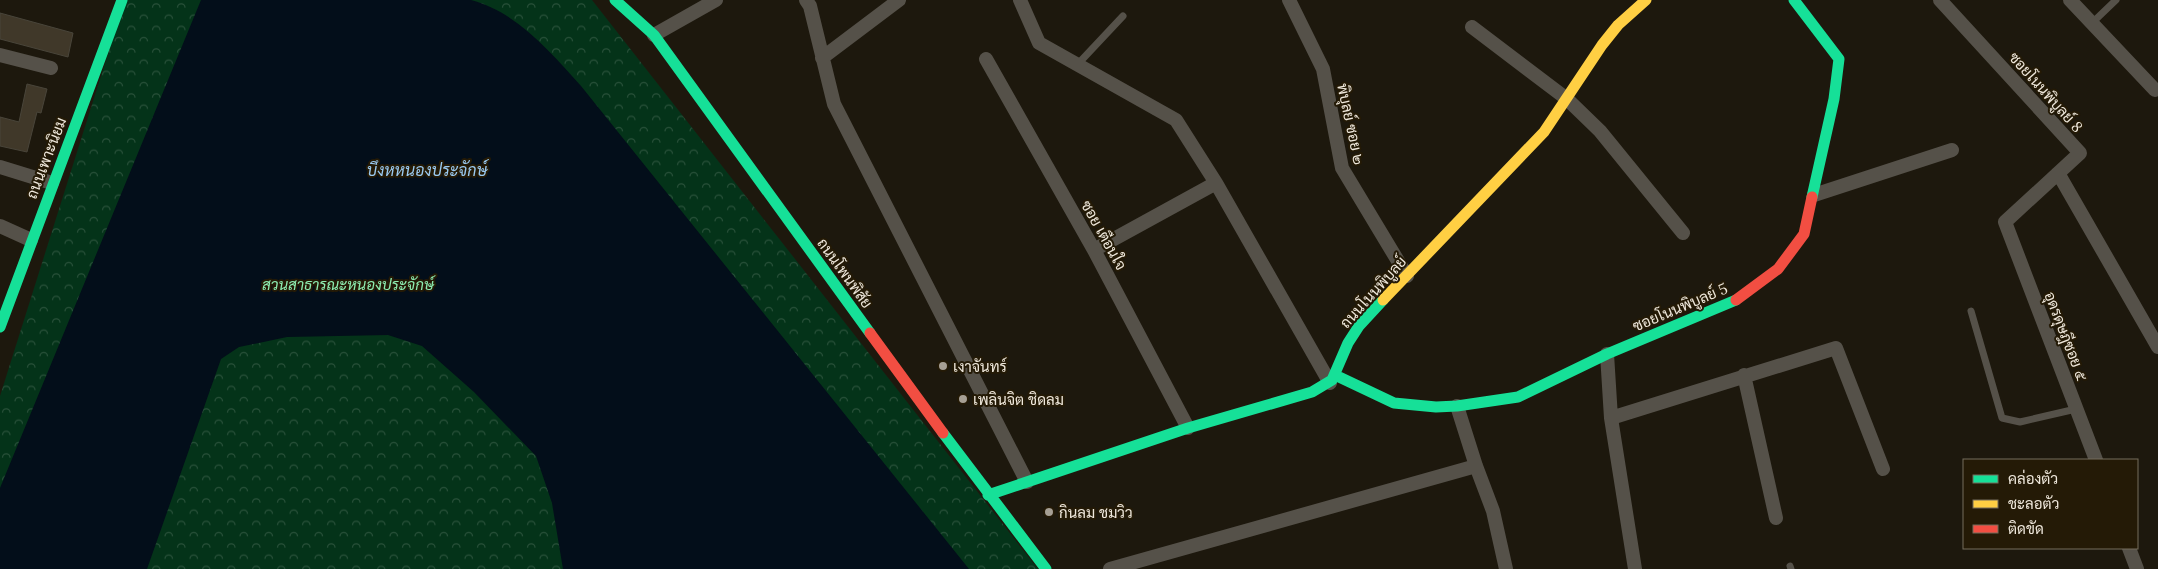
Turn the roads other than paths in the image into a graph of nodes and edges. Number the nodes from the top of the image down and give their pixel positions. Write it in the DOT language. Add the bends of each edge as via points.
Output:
graph roads {
  1 [pos="122,0"];
  2 [pos="615,0"];
  3 [pos="716,0"];
  4 [pos="806,0"];
  5 [pos="899,0"];
  6 [pos="1020,0"];
  7 [pos="1289,0"];
  8 [pos="1646,0"];
  9 [pos="1794,0"];
  10 [pos="1940,0"];
  11 [pos="2070,0"];
  12 [pos="2116,0"];
  13 [pos="1123,16"];
  14 [pos="2092,23"];
  15 [pos="1472,27"];
  16 [pos="654,35"];
  17 [pos="0,55"];
  18 [pos="822,58"];
  19 [pos="986,59"];
  20 [pos="1076,66"];
  21 [pos="50,68"];
  22 [pos="2155,90"];
  23 [pos="1567,99"];
  24 [pos="1952,150"];
  25 [pos="0,168"];
  26 [pos="2058,173"];
  27 [pos="52,183"];
  28 [pos="1216,183"];
  29 [pos="1814,195"];
  30 [pos="2005,222"];
  31 [pos="0,226"];
  32 [pos="1683,233"];
  33 [pos="31,240"];
  34 [pos="1094,250"];
  35 [pos="1407,276"];
  36 [pos="1971,310"];
  37 [pos="0,327"];
  38 [pos="2158,347"];
  39 [pos="1606,354"];
  40 [pos="1744,375"];
  41 [pos="1333,380"];
  42 [pos="1457,406"];
  43 [pos="2076,409"];
  44 [pos="1611,418"];
  45 [pos="1188,428"];
  46 [pos="2096,459"];
  47 [pos="1476,466"];
  48 [pos="1883,469"];
  49 [pos="1027,482"];
  50 [pos="988,495"];
  51 [pos="1776,518"];
  52 [pos="2129,549"];
  53 [pos="1046,569"];
  54 [pos="1110,569"];
  55 [pos="1506,569"];
  56 [pos="1635,569"];
  57 [pos="2137,569"];
  1 -- 27 [label="street, ถนนเพาะนิยม"];
  2 -- 16 [label="street, ถนนโพนพิสัย"];
  3 -- 16 [label="street"];
  4 -- 18 [label="street"];
  5 -- 18 [label="street"];
  6 -- 20 [label="street" via="1039,43"];
  7 -- 35 [label="street, พิบุลย์ ซอย ๒" via="1323,69 1342,168"];
  8 -- 23 [label="street, ถนนโนนพิบูลย์" via="1618,25 1602,45"];
  9 -- 29 [label="street, ซอยโนนพิบูลย์ 5" via="1839,59"];
  10 -- 26 [label="street, ซอยโนนพิบูลย์ 8" via="2080,153"];
  11 -- 14 [label="street"];
  12 -- 14 [label="lane"];
  13 -- 20 [label="lane"];
  14 -- 22 [label="street"];
  15 -- 23 [label="street"];
  16 -- 50 [label="street, ถนนโพนพิสัย"];
  17 -- 21 [label="street"];
  18 -- 49 [label="street" via="834,104"];
  19 -- 34 [label="street, ซอย เตือนใจ"];
  20 -- 28 [label="street" via="1176,120"];
  23 -- 32 [label="street" via="1616,149"];
  23 -- 35 [label="street, ถนนโนนพิบูลย์" via="1544,132"];
  24 -- 29 [label="street"];
  25 -- 27 [label="street"];
  26 -- 30 [label="street, ซอยโนนพิบูลย์ 8"];
  26 -- 38 [label="street"];
  27 -- 33 [label="street, ถนนเพาะนิยม"];
  28 -- 34 [label="street"];
  28 -- 41 [label="street"];
  29 -- 39 [label="street, ซอยโนนพิบูลย์ 5" via="1804,234 1778,270 1732,303"];
  30 -- 43 [label="street, อุดรดุษฎีซอย ๕"];
  31 -- 33 [label="street"];
  33 -- 37 [label="street, ถนนเพาะนิยม"];
  34 -- 45 [label="street, ซอย เตือนใจ"];
  35 -- 41 [label="street, ถนนโนนพิบูลย์" via="1359,326 1342,354"];
  36 -- 43 [label="lane" via="2002,418 2020,422"];
  39 -- 42 [label="street, ซอยโนนพิบูลย์ 5" via="1518,397"];
  39 -- 44 [label="street"];
  40 -- 44 [label="street"];
  40 -- 48 [label="street" via="1836,348"];
  40 -- 51 [label="street"];
  41 -- 42 [label="street, ซอยโนนพิบูลย์ 5" via="1394,403"];
  41 -- 45 [label="street" via="1312,392"];
  42 -- 47 [label="street"];
  43 -- 46 [label="street, อุดรดุษฎีซอย ๕"];
  44 -- 56 [label="street"];
  45 -- 49 [label="street"];
  47 -- 54 [label="street"];
  47 -- 55 [label="street" via="1494,511"];
  49 -- 50 [label="street"];
  50 -- 53 [label="street, ถนนโพนพิสัย"];
  52 -- 57 [label="street"];
}
